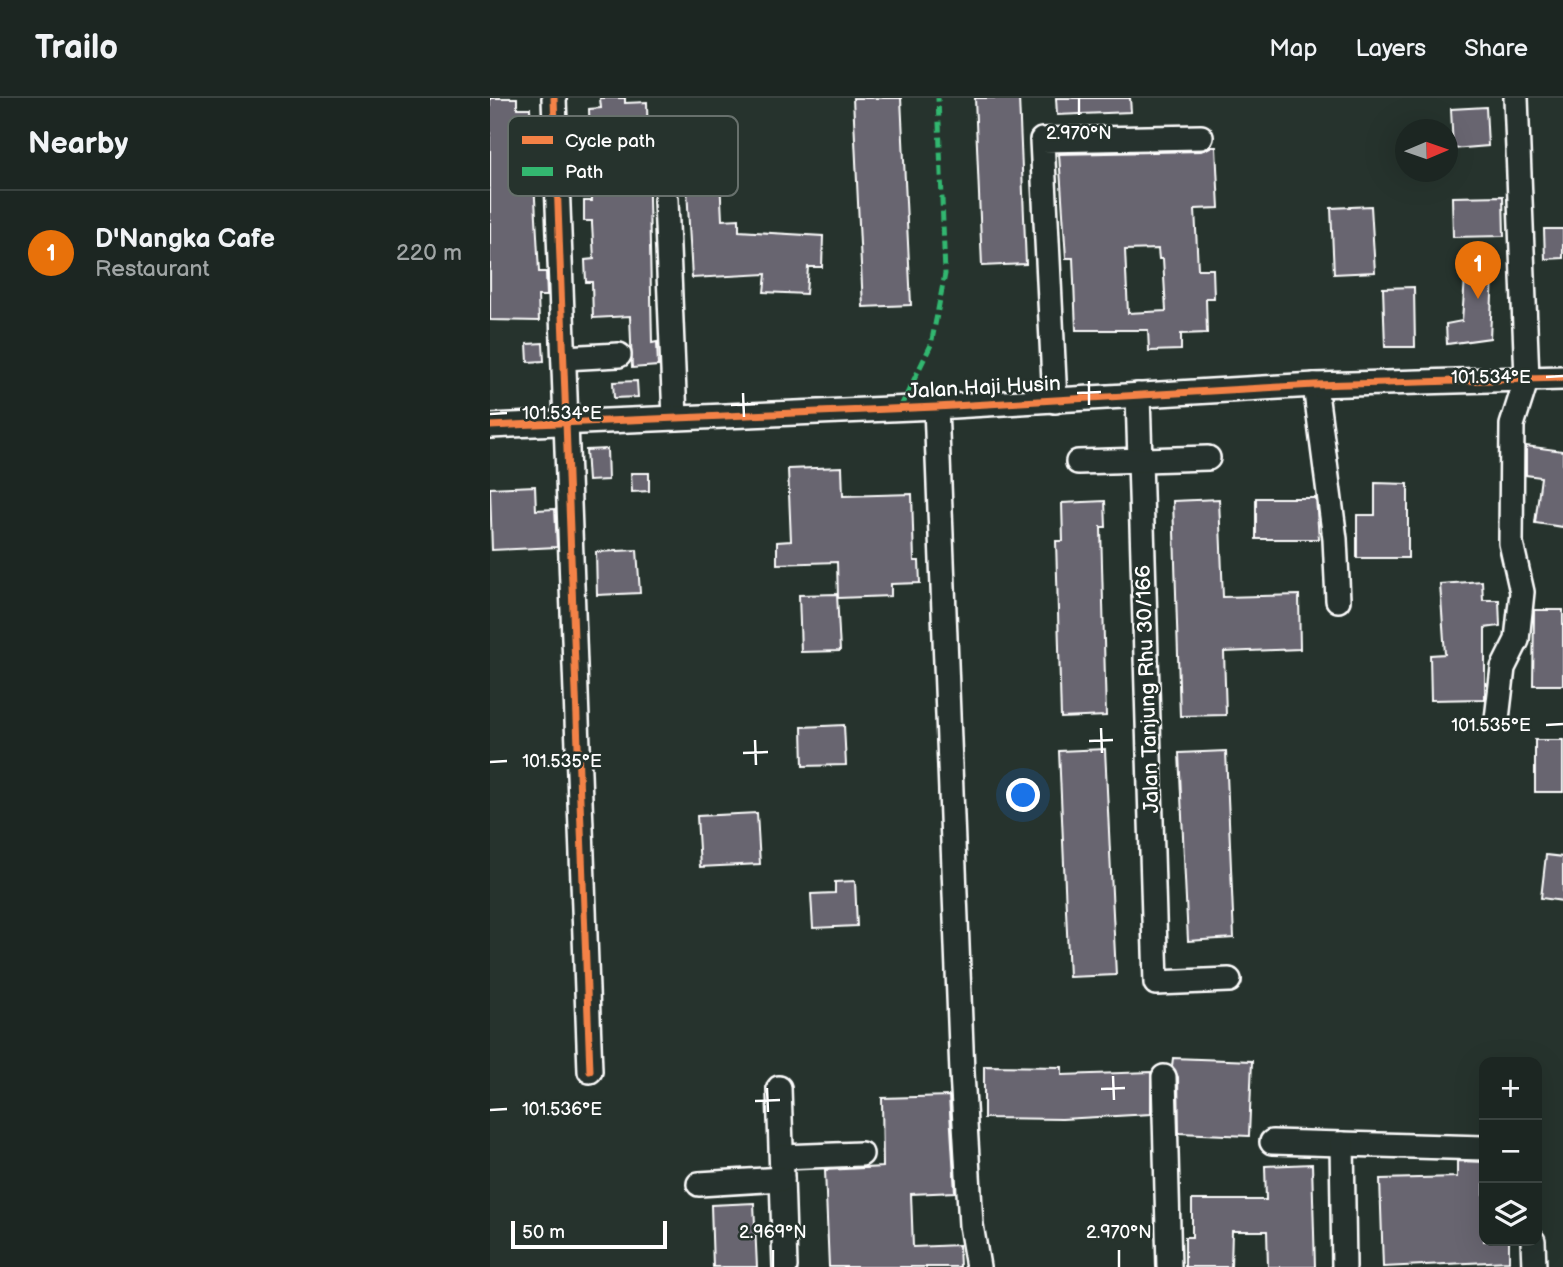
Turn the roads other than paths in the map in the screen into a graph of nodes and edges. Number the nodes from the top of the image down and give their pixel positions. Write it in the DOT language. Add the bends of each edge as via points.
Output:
graph roads {
  1 [pos="554,98"];
  2 [pos="1516,98"];
  3 [pos="555,116"];
  4 [pos="1201,137"];
  5 [pos="558,196"];
  6 [pos="666,200"];
  7 [pos="619,355"];
  8 [pos="564,358"];
  9 [pos="1563,377"];
  10 [pos="1527,378"];
  11 [pos="1315,384"];
  12 [pos="1138,395"];
  13 [pos="1055,401"];
  14 [pos="936,407"];
  15 [pos="675,418"];
  16 [pos="566,422"];
  17 [pos="490,426"];
  18 [pos="1208,458"];
  19 [pos="1140,461"];
  20 [pos="1078,462"];
  21 [pos="1338,600"];
  22 [pos="1497,719"];
  23 [pos="1229,980"];
  24 [pos="590,1071"];
  25 [pos="1164,1077"];
  26 [pos="779,1088"];
  27 [pos="1272,1142"];
  28 [pos="1342,1144"];
  29 [pos="1479,1147"];
  30 [pos="861,1154"];
  31 [pos="782,1168"];
  32 [pos="699,1184"];
  33 [pos="1533,1246"];
  34 [pos="785,1267"];
  35 [pos="978,1267"];
  36 [pos="1169,1267"];
  37 [pos="1344,1267"];
  38 [pos="1534,1267"];
  1 -- 3 [label="street"];
  2 -- 10 [label="street"];
  4 -- 13 [label="street" via="1042,140"];
  5 -- 8 [label="street"];
  6 -- 15 [label="street"];
  7 -- 8 [label="street"];
  8 -- 16 [label="street"];
  9 -- 10 [label="street, Jalan Haji Husin"];
  10 -- 11 [label="street, Jalan Haji Husin"];
  10 -- 22 [label="street" via="1513,425 1511,543 1522,593 1517,640 1503,668"];
  11 -- 12 [label="street, Jalan Haji Husin"];
  11 -- 21 [label="street"];
  12 -- 13 [label="street, Jalan Haji Husin"];
  12 -- 19 [label="street, Jalan Tanjung Rhu 30/166"];
  13 -- 14 [label="street, Jalan Haji Husin"];
  14 -- 15 [label="street, Jalan Haji Husin"];
  14 -- 35 [label="street" via="962,1059 971,1225"];
  15 -- 16 [label="street, Jalan Haji Husin"];
  16 -- 17 [label="street, Jalan Haji Husin"];
  16 -- 24 [label="street"];
  18 -- 19 [label="street"];
  19 -- 20 [label="street"];
  19 -- 23 [label="street, Jalan Tanjung Rhu 30/166" via="1156,983"];
  25 -- 36 [label="street"];
  26 -- 31 [label="street"];
  27 -- 28 [label="street"];
  28 -- 29 [label="street"];
  28 -- 37 [label="street"];
  30 -- 31 [label="street"];
  31 -- 32 [label="street"];
  31 -- 34 [label="street"];
  33 -- 38 [label="street"];
}
